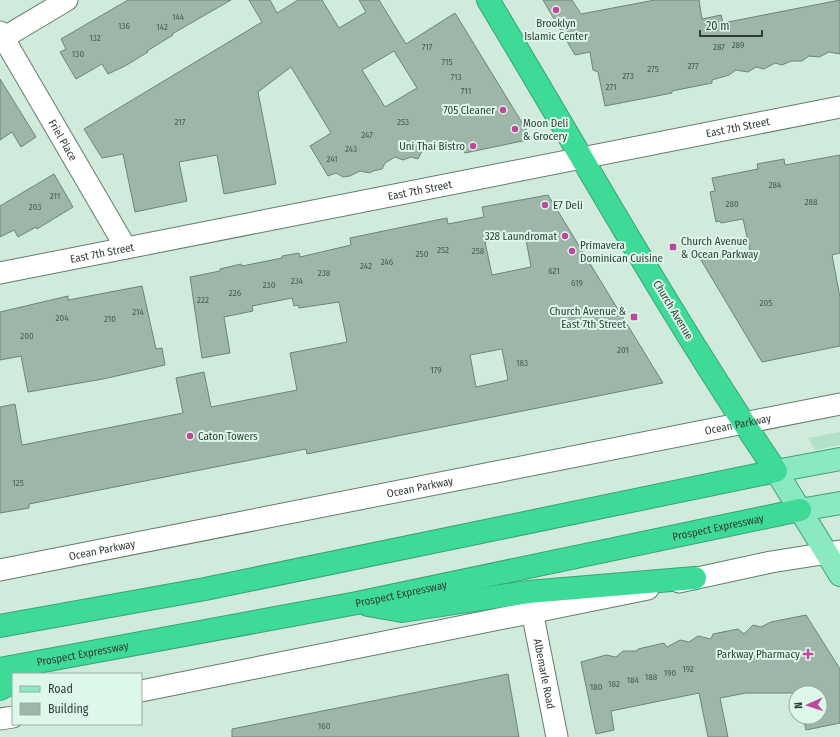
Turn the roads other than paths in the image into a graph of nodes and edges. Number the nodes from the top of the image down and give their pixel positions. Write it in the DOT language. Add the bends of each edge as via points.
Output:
graph roads {
  1 [pos="67,0"];
  2 [pos="488,0"];
  3 [pos="1,37"];
  4 [pos="840,107"];
  5 [pos="583,158"];
  6 [pos="126,248"];
  7 [pos="0,273"];
  8 [pos="840,404"];
  9 [pos="744,424"];
  10 [pos="840,459"];
  11 [pos="776,472"];
  12 [pos="840,503"];
  13 [pos="800,510"];
  14 [pos="834,552"];
  15 [pos="0,570"];
  16 [pos="840,575"];
  17 [pos="695,578"];
  18 [pos="357,603"];
  19 [pos="532,611"];
  20 [pos="0,626"];
  21 [pos="56,659"];
  22 [pos="0,670"];
  23 [pos="30,673"];
  24 [pos="12,683"];
  25 [pos="0,689"];
  26 [pos="142,691"];
  27 [pos="12,717"];
  28 [pos="0,719"];
  29 [pos="557,737"];
  1 -- 3 [label="street"];
  2 -- 5 [label="highway, Church Avenue"];
  3 -- 6 [label="street, Friel Place"];
  4 -- 5 [label="street, East 7th Street"];
  5 -- 6 [label="street, East 7th Street"];
  5 -- 9 [label="highway, Church Avenue"];
  6 -- 7 [label="street, East 7th Street"];
  8 -- 9 [label="street, Ocean Parkway"];
  9 -- 11 [label="highway, Church Avenue"];
  9 -- 15 [label="street, Ocean Parkway"];
  10 -- 11 [label="main road"];
  11 -- 13 [label="main road, Church Avenue"];
  11 -- 20 [label="highway" via="205,589"];
  12 -- 13 [label="main road"];
  13 -- 14 [label="main road, Church Avenue"];
  13 -- 18 [label="highway, Prospect Expressway"];
  14 -- 16 [label="main road, Church Avenue"];
  14 -- 17 [label="street"];
  17 -- 18 [label="highway" via="528,592 402,611"];
  17 -- 19 [label="street" via="631,593"];
  18 -- 21 [label="highway, Prospect Expressway"];
  19 -- 26 [label="street"];
  19 -- 29 [label="street, Albemarle Road"];
  21 -- 22 [label="highway, Prospect Expressway"];
  21 -- 23 [label="highway"];
  24 -- 25 [label="highway"];
  27 -- 28 [label="street"];
}
